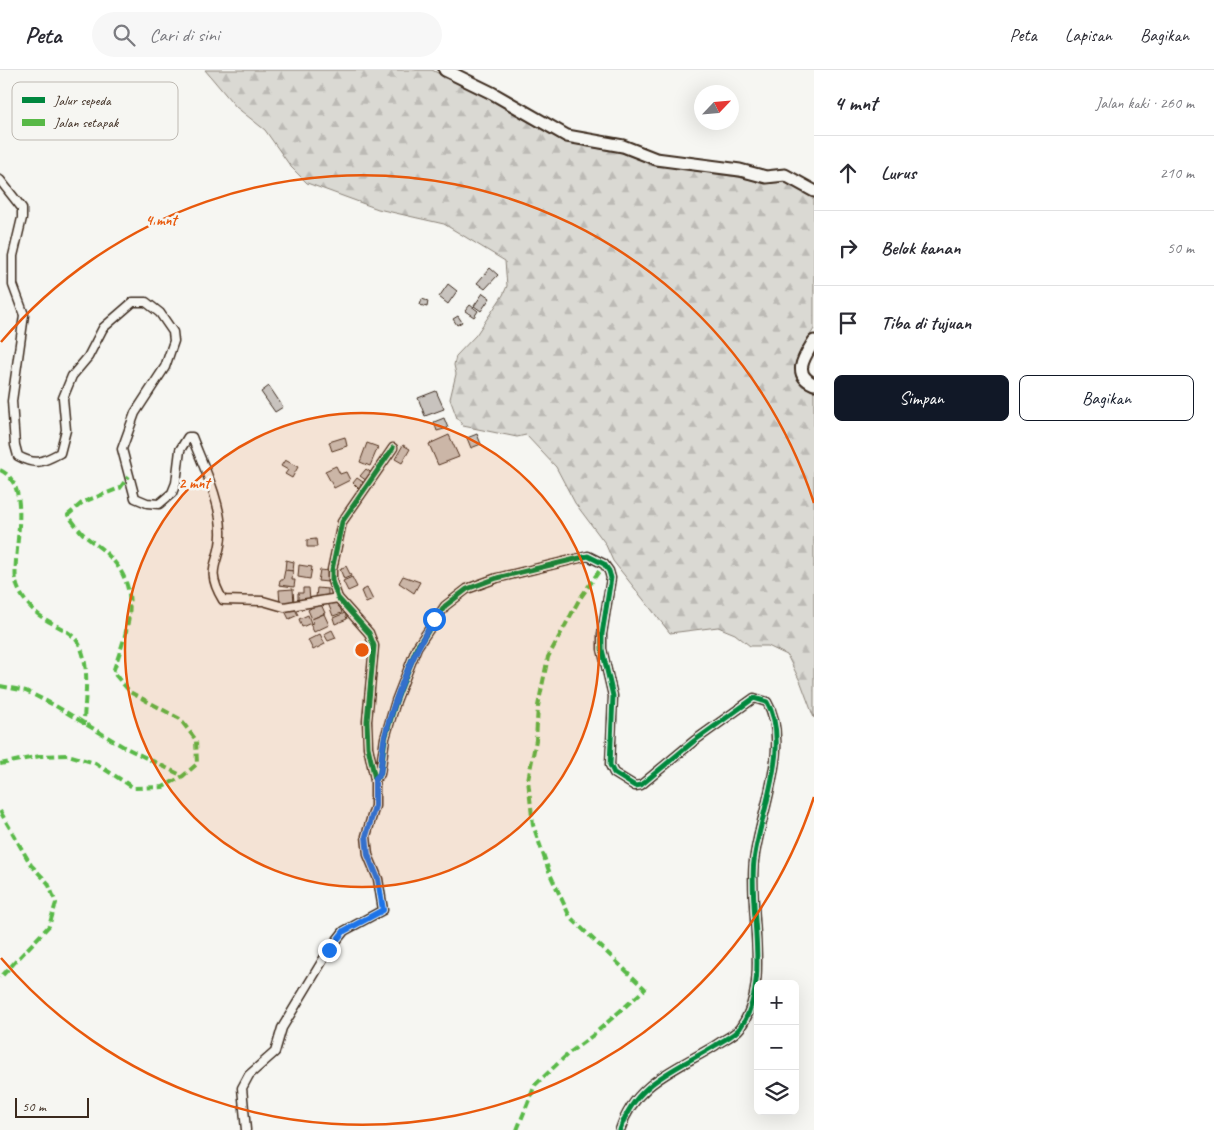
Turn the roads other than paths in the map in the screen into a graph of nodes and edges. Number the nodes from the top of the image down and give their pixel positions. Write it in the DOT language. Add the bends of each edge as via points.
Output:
graph roads {
  1 [pos="445,70"];
  2 [pos="0,180"];
  3 [pos="814,191"];
  4 [pos="814,341"];
  5 [pos="814,384"];
  6 [pos="393,448"];
  7 [pos="338,598"];
  8 [pos="375,779"];
  9 [pos="246,1130"];
  10 [pos="620,1130"];
  1 -- 3 [label="street" via="567,136 623,146 656,159 740,170 766,177 785,175"];
  2 -- 7 [label="street" via="22,208 13,256 13,284 24,315 12,401 18,456 29,462 44,462 60,453 66,430 63,398 72,376 88,357 103,328 133,302 146,302 169,325 174,341 165,367 135,413 122,449 135,498 159,504 172,493 180,450 188,437 192,437 214,495 221,530 213,577 223,600 263,601 284,607"];
  4 -- 5 [label="street" via="801,366 807,381"];
  6 -- 7 [label="street" via="342,522 332,570 332,582"];
  7 -- 8 [label="street" via="369,633 374,646 367,721 369,754"];
  8 -- 9 [label="street" via="375,806 366,836 383,910 344,931 282,1028 275,1052 249,1075 242,1088"];
  8 -- 10 [label="street" via="380,774 385,738 396,701 417,647 445,606 467,589 497,578 588,556 604,564 610,578 602,649 613,696 610,765 614,773 635,786 641,785 746,703 754,698 767,702 775,719 776,742 770,790 754,861 757,950 752,1006 739,1031 673,1070 633,1100"];
}
